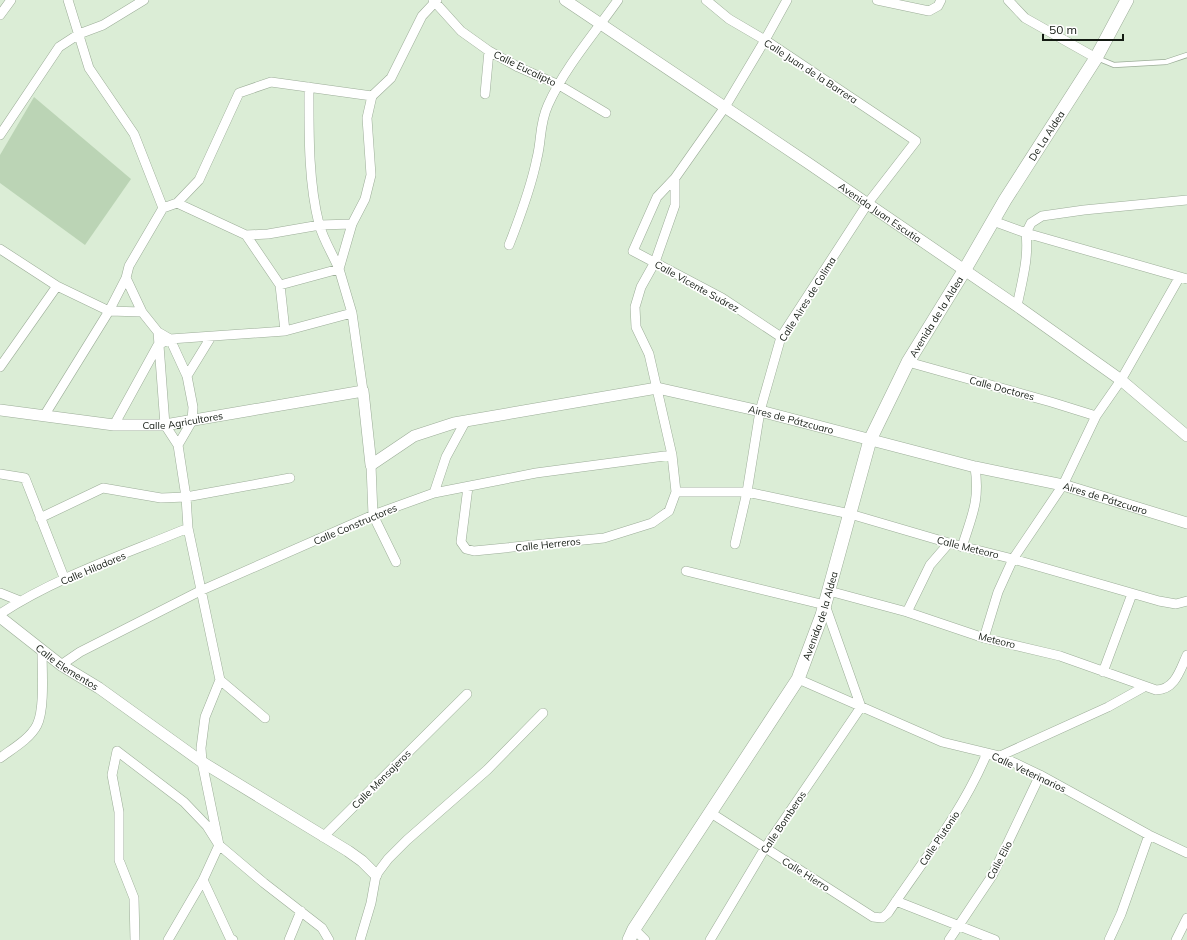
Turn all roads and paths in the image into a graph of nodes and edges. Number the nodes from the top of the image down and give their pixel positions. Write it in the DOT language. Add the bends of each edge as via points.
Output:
graph roads {
  1 [pos="11,0"];
  2 [pos="68,0"];
  3 [pos="144,0"];
  4 [pos="435,0"];
  5 [pos="565,0"];
  6 [pos="618,0"];
  7 [pos="706,0"];
  8 [pos="787,0"];
  9 [pos="877,0"];
  10 [pos="942,0"];
  11 [pos="1008,0"];
  12 [pos="1127,0"];
  13 [pos="0,15"];
  14 [pos="601,24"];
  15 [pos="79,34"];
  16 [pos="765,40"];
  17 [pos="489,50"];
  18 [pos="1187,55"];
  19 [pos="1096,58"];
  20 [pos="559,85"];
  21 [pos="309,87"];
  22 [pos="485,94"];
  23 [pos="372,96"];
  24 [pos="725,107"];
  25 [pos="606,113"];
  26 [pos="0,135"];
  27 [pos="916,141"];
  28 [pos="675,178"];
  29 [pos="1187,200"];
  30 [pos="177,203"];
  31 [pos="868,203"];
  32 [pos="163,208"];
  33 [pos="993,221"];
  34 [pos="352,224"];
  35 [pos="320,225"];
  36 [pos="1026,233"];
  37 [pos="246,235"];
  38 [pos="509,246"];
  39 [pos="1,251"];
  40 [pos="655,262"];
  41 [pos="339,269"];
  42 [pos="964,271"];
  43 [pos="126,278"];
  44 [pos="1183,279"];
  45 [pos="280,285"];
  46 [pos="57,286"];
  47 [pos="1016,306"];
  48 [pos="110,310"];
  49 [pos="142,312"];
  50 [pos="352,313"];
  51 [pos="285,331"];
  52 [pos="158,332"];
  53 [pos="211,337"];
  54 [pos="781,337"];
  55 [pos="170,339"];
  56 [pos="158,344"];
  57 [pos="908,362"];
  58 [pos="0,367"];
  59 [pos="187,376"];
  60 [pos="1121,380"];
  61 [pos="657,388"];
  62 [pos="363,391"];
  63 [pos="0,410"];
  64 [pos="760,411"];
  65 [pos="44,416"];
  66 [pos="1096,416"];
  67 [pos="192,421"];
  68 [pos="465,422"];
  69 [pos="114,425"];
  70 [pos="165,425"];
  71 [pos="1187,436"];
  72 [pos="870,440"];
  73 [pos="178,445"];
  74 [pos="672,455"];
  75 [pos="370,465"];
  76 [pos="976,467"];
  77 [pos="0,474"];
  78 [pos="290,478"];
  79 [pos="1063,485"];
  80 [pos="468,487"];
  81 [pos="676,492"];
  82 [pos="747,492"];
  83 [pos="434,493"];
  84 [pos="186,496"];
  85 [pos="850,514"];
  86 [pos="373,515"];
  87 [pos="40,518"];
  88 [pos="1187,523"];
  89 [pos="188,528"];
  90 [pos="949,543"];
  91 [pos="735,544"];
  92 [pos="962,546"];
  93 [pos="1013,559"];
  94 [pos="396,562"];
  95 [pos="686,571"];
  96 [pos="65,580"];
  97 [pos="200,591"];
  98 [pos="829,591"];
  99 [pos="0,593"];
  100 [pos="1132,594"];
  101 [pos="20,601"];
  102 [pos="1187,601"];
  103 [pos="825,605"];
  104 [pos="908,612"];
  105 [pos="0,615"];
  106 [pos="984,638"];
  107 [pos="42,651"];
  108 [pos="1187,655"];
  109 [pos="61,665"];
  110 [pos="1103,672"];
  111 [pos="798,679"];
  112 [pos="220,680"];
  113 [pos="1144,686"];
  114 [pos="467,694"];
  115 [pos="861,707"];
  116 [pos="543,713"];
  117 [pos="265,718"];
  118 [pos="987,753"];
  119 [pos="1000,756"];
  120 [pos="0,758"];
  121 [pos="202,762"];
  122 [pos="1040,775"];
  123 [pos="711,813"];
  124 [pos="1149,834"];
  125 [pos="323,837"];
  126 [pos="219,845"];
  127 [pos="765,848"];
  128 [pos="1187,853"];
  129 [pos="376,875"];
  130 [pos="203,880"];
  131 [pos="896,901"];
  132 [pos="301,911"];
  133 [pos="882,918"];
  134 [pos="1187,918"];
  135 [pos="958,926"];
  136 [pos="632,935"];
  137 [pos="135,940"];
  138 [pos="168,940"];
  139 [pos="233,940"];
  140 [pos="289,940"];
  141 [pos="329,940"];
  142 [pos="360,940"];
  143 [pos="645,940"];
  144 [pos="710,940"];
  145 [pos="949,940"];
  146 [pos="995,940"];
  147 [pos="1109,940"];
  148 [pos="1176,940"];
  1 -- 13 [label="street"];
  2 -- 15 [label="street"];
  3 -- 15 [label="street" via="103,25"];
  4 -- 17 [label="street, Calle Eucalipto" via="461,31"];
  4 -- 23 [label="street" via="422,16 391,78"];
  5 -- 14 [label="street, Avenida Juan Escutia"];
  6 -- 14 [label="street"];
  7 -- 16 [label="street, Calle Juan de la Barrera" via="729,19"];
  8 -- 16 [label="street"];
  9 -- 10 [label="street" via="929,11"];
  11 -- 19 [label="street" via="1025,18"];
  12 -- 19 [label="main road, De La Aldea"];
  14 -- 20 [label="street"];
  14 -- 24 [label="street, Avenida Juan Escutia"];
  15 -- 26 [label="street" via="59,47"];
  15 -- 32 [label="street" via="90,68 134,134"];
  16 -- 24 [label="street"];
  16 -- 27 [label="street, Calle Juan de la Barrera"];
  17 -- 20 [label="street, Calle Eucalipto" via="518,67"];
  17 -- 22 [label="street"];
  18 -- 19 [label="lane" via="1166,62 1114,65"];
  19 -- 33 [label="main road, De La Aldea"];
  20 -- 25 [label="street, Calle Eucalipto"];
  20 -- 38 [label="street" via="540,127 538,156 528,196"];
  21 -- 23 [label="street"];
  21 -- 30 [label="street" via="271,82 239,93 199,180"];
  21 -- 35 [label="street" via="308,135 312,183"];
  23 -- 34 [label="street" via="367,118 371,174 364,199"];
  24 -- 28 [label="street"];
  24 -- 31 [label="street, Avenida Juan Escutia"];
  27 -- 31 [label="street, Calle Aires de Colima"];
  28 -- 40 [label="street" via="675,206"];
  28 -- 40 [label="street, Calle Vicente Suárez" via="658,197 633,251"];
  29 -- 36 [label="street" via="1042,216 1031,223"];
  30 -- 32 [label="street"];
  30 -- 37 [label="street"];
  31 -- 42 [label="street, Avenida Juan Escutia"];
  31 -- 54 [label="street, Calle Aires de Colima"];
  32 -- 43 [label="street" via="129,266"];
  33 -- 36 [label="street"];
  33 -- 42 [label="main road, De La Aldea"];
  34 -- 35 [label="street"];
  34 -- 41 [label="street"];
  35 -- 37 [label="street"];
  35 -- 41 [label="street"];
  36 -- 44 [label="street"];
  36 -- 47 [label="street" via="1026,267"];
  37 -- 45 [label="street"];
  39 -- 46 [label="street"];
  40 -- 54 [label="street, Calle Vicente Suárez" via="722,298"];
  40 -- 61 [label="street" via="641,287 635,307 636,327 649,354"];
  41 -- 45 [label="street"];
  41 -- 50 [label="street"];
  42 -- 47 [label="street, Avenida Juan Escutia"];
  42 -- 57 [label="main road, Avenida de la Aldea"];
  43 -- 48 [label="street"];
  43 -- 49 [label="street"];
  44 -- 60 [label="street"];
  45 -- 51 [label="street"];
  46 -- 48 [label="street"];
  46 -- 58 [label="street"];
  47 -- 60 [label="street, Avenida Juan Escutia"];
  48 -- 49 [label="street"];
  48 -- 65 [label="street"];
  49 -- 52 [label="street"];
  50 -- 51 [label="street"];
  50 -- 62 [label="street"];
  51 -- 53 [label="street"];
  52 -- 55 [label="street"];
  52 -- 56 [label="street"];
  53 -- 55 [label="street"];
  53 -- 59 [label="street"];
  54 -- 64 [label="street, Calle Aires de Colima"];
  55 -- 56 [label="street"];
  55 -- 59 [label="street"];
  56 -- 69 [label="street"];
  56 -- 70 [label="street"];
  57 -- 66 [label="street, Calle Doctores"];
  57 -- 72 [label="main road, Avenida de la Aldea"];
  59 -- 67 [label="street" via="193,407"];
  60 -- 66 [label="street"];
  60 -- 71 [label="street, Avenida Juan Escutia"];
  61 -- 64 [label="street, Aires de Pátzcuaro"];
  61 -- 68 [label="street, Aires de Pátzcuaro"];
  61 -- 74 [label="street"];
  62 -- 67 [label="street, Calle Agricultores"];
  62 -- 75 [label="street"];
  63 -- 65 [label="street, Calle Agricultores"];
  64 -- 72 [label="street, Aires de Pátzcuaro"];
  64 -- 82 [label="street, Calle Aires de Colima"];
  65 -- 69 [label="street, Calle Agricultores"];
  66 -- 79 [label="street"];
  67 -- 70 [label="street, Calle Agricultores"];
  67 -- 73 [label="street"];
  68 -- 75 [label="street, Aires de Pátzcuaro" via="414,436"];
  68 -- 83 [label="street" via="446,457"];
  69 -- 70 [label="street, Calle Agricultores"];
  70 -- 73 [label="street"];
  72 -- 76 [label="street, Aires de Pátzcuaro"];
  72 -- 85 [label="main road, Avenida de la Aldea"];
  73 -- 84 [label="street"];
  74 -- 80 [label="street, Calle Constructores" via="536,473"];
  74 -- 81 [label="street"];
  75 -- 86 [label="street"];
  76 -- 79 [label="street, Aires de Pátzcuaro"];
  76 -- 92 [label="street" via="977,501"];
  77 -- 87 [label="street" via="25,478"];
  78 -- 84 [label="street"];
  79 -- 88 [label="street, Aires de Pátzcuaro"];
  79 -- 93 [label="street"];
  80 -- 81 [label="street, Calle Herreros" via="461,542 466,549 474,551 604,538 652,523 669,511"];
  80 -- 83 [label="street, Calle Constructores"];
  81 -- 82 [label="street, Calle Meteoro"];
  82 -- 85 [label="street, Calle Meteoro"];
  82 -- 91 [label="street, Calle Aires de Colima"];
  83 -- 86 [label="street, Calle Constructores"];
  84 -- 87 [label="street" via="161,498 103,488"];
  84 -- 89 [label="street"];
  85 -- 90 [label="street, Calle Meteoro"];
  85 -- 98 [label="main road, Avenida de la Aldea"];
  86 -- 94 [label="street"];
  86 -- 97 [label="street, Calle Constructores"];
  87 -- 96 [label="street"];
  89 -- 96 [label="street, Calle Hiladores"];
  89 -- 97 [label="street"];
  90 -- 92 [label="street, Calle Meteoro"];
  90 -- 104 [label="street" via="930,565"];
  92 -- 93 [label="street, Calle Meteoro"];
  93 -- 100 [label="street, Calle Meteoro"];
  93 -- 106 [label="street" via="998,592"];
  95 -- 103 [label="street"];
  96 -- 101 [label="street, Calle Hiladores"];
  97 -- 109 [label="street, Calle Constructores" via="80,652"];
  97 -- 112 [label="street"];
  98 -- 103 [label="main road, Avenida de la Aldea"];
  98 -- 104 [label="street, Meteoro"];
  99 -- 101 [label="street"];
  100 -- 102 [label="street, Calle Meteoro" via="1176,604"];
  100 -- 110 [label="street"];
  101 -- 105 [label="street, Calle Hiladores"];
  103 -- 111 [label="main road, Avenida de la Aldea"];
  103 -- 115 [label="street"];
  104 -- 106 [label="street, Meteoro"];
  105 -- 107 [label="street, Calle Elementos"];
  106 -- 110 [label="street, Meteoro" via="1060,656"];
  107 -- 109 [label="street, Calle Elementos"];
  107 -- 120 [label="street" via="42,709 37,725 28,736"];
  108 -- 113 [label="street, Meteoro" via="1172,684 1165,690"];
  109 -- 121 [label="street, Calle Elementos"];
  110 -- 113 [label="street, Meteoro"];
  111 -- 115 [label="street, Calle Veterinarios"];
  111 -- 123 [label="main road, Avenida de la Aldea"];
  112 -- 117 [label="street"];
  112 -- 121 [label="street" via="205,718"];
  113 -- 119 [label="street" via="1108,707"];
  114 -- 125 [label="street, Calle Mensajeros"];
  115 -- 118 [label="street, Calle Veterinarios" via="942,742"];
  115 -- 127 [label="street, Calle Bomberos"];
  116 -- 129 [label="street" via="487,770 406,840"];
  118 -- 119 [label="street, Calle Veterinarios"];
  118 -- 131 [label="street, Calle Plutonio" via="976,781 963,803"];
  119 -- 122 [label="street, Calle Veterinarios"];
  121 -- 125 [label="street, Calle Elementos"];
  121 -- 126 [label="street"];
  122 -- 124 [label="street, Calle Veterinarios"];
  122 -- 135 [label="street, Calle Elio" via="992,876"];
  123 -- 127 [label="street, Calle Hierro"];
  123 -- 136 [label="main road, Avenida de la Aldea"];
  124 -- 128 [label="street, Calle Veterinarios"];
  124 -- 147 [label="street" via="1121,914"];
  125 -- 129 [label="street, Calle Elementos" via="353,854"];
  126 -- 130 [label="street"];
  126 -- 132 [label="street"];
  126 -- 137 [label="street" via="207,826 184,802 117,751 112,775 119,812 118,860 134,898"];
  127 -- 133 [label="street, Calle Hierro" via="873,917"];
  127 -- 144 [label="street, Calle Bomberos"];
  129 -- 142 [label="street"];
  130 -- 138 [label="street"];
  130 -- 139 [label="street" via="217,913"];
  131 -- 133 [label="street, Calle Plutonio"];
  131 -- 135 [label="street"];
  132 -- 140 [label="street"];
  132 -- 141 [label="street" via="322,928"];
  134 -- 148 [label="street"];
  135 -- 145 [label="street, Calle Elio"];
  135 -- 146 [label="street"];
  136 -- 143 [label="street"];
}
